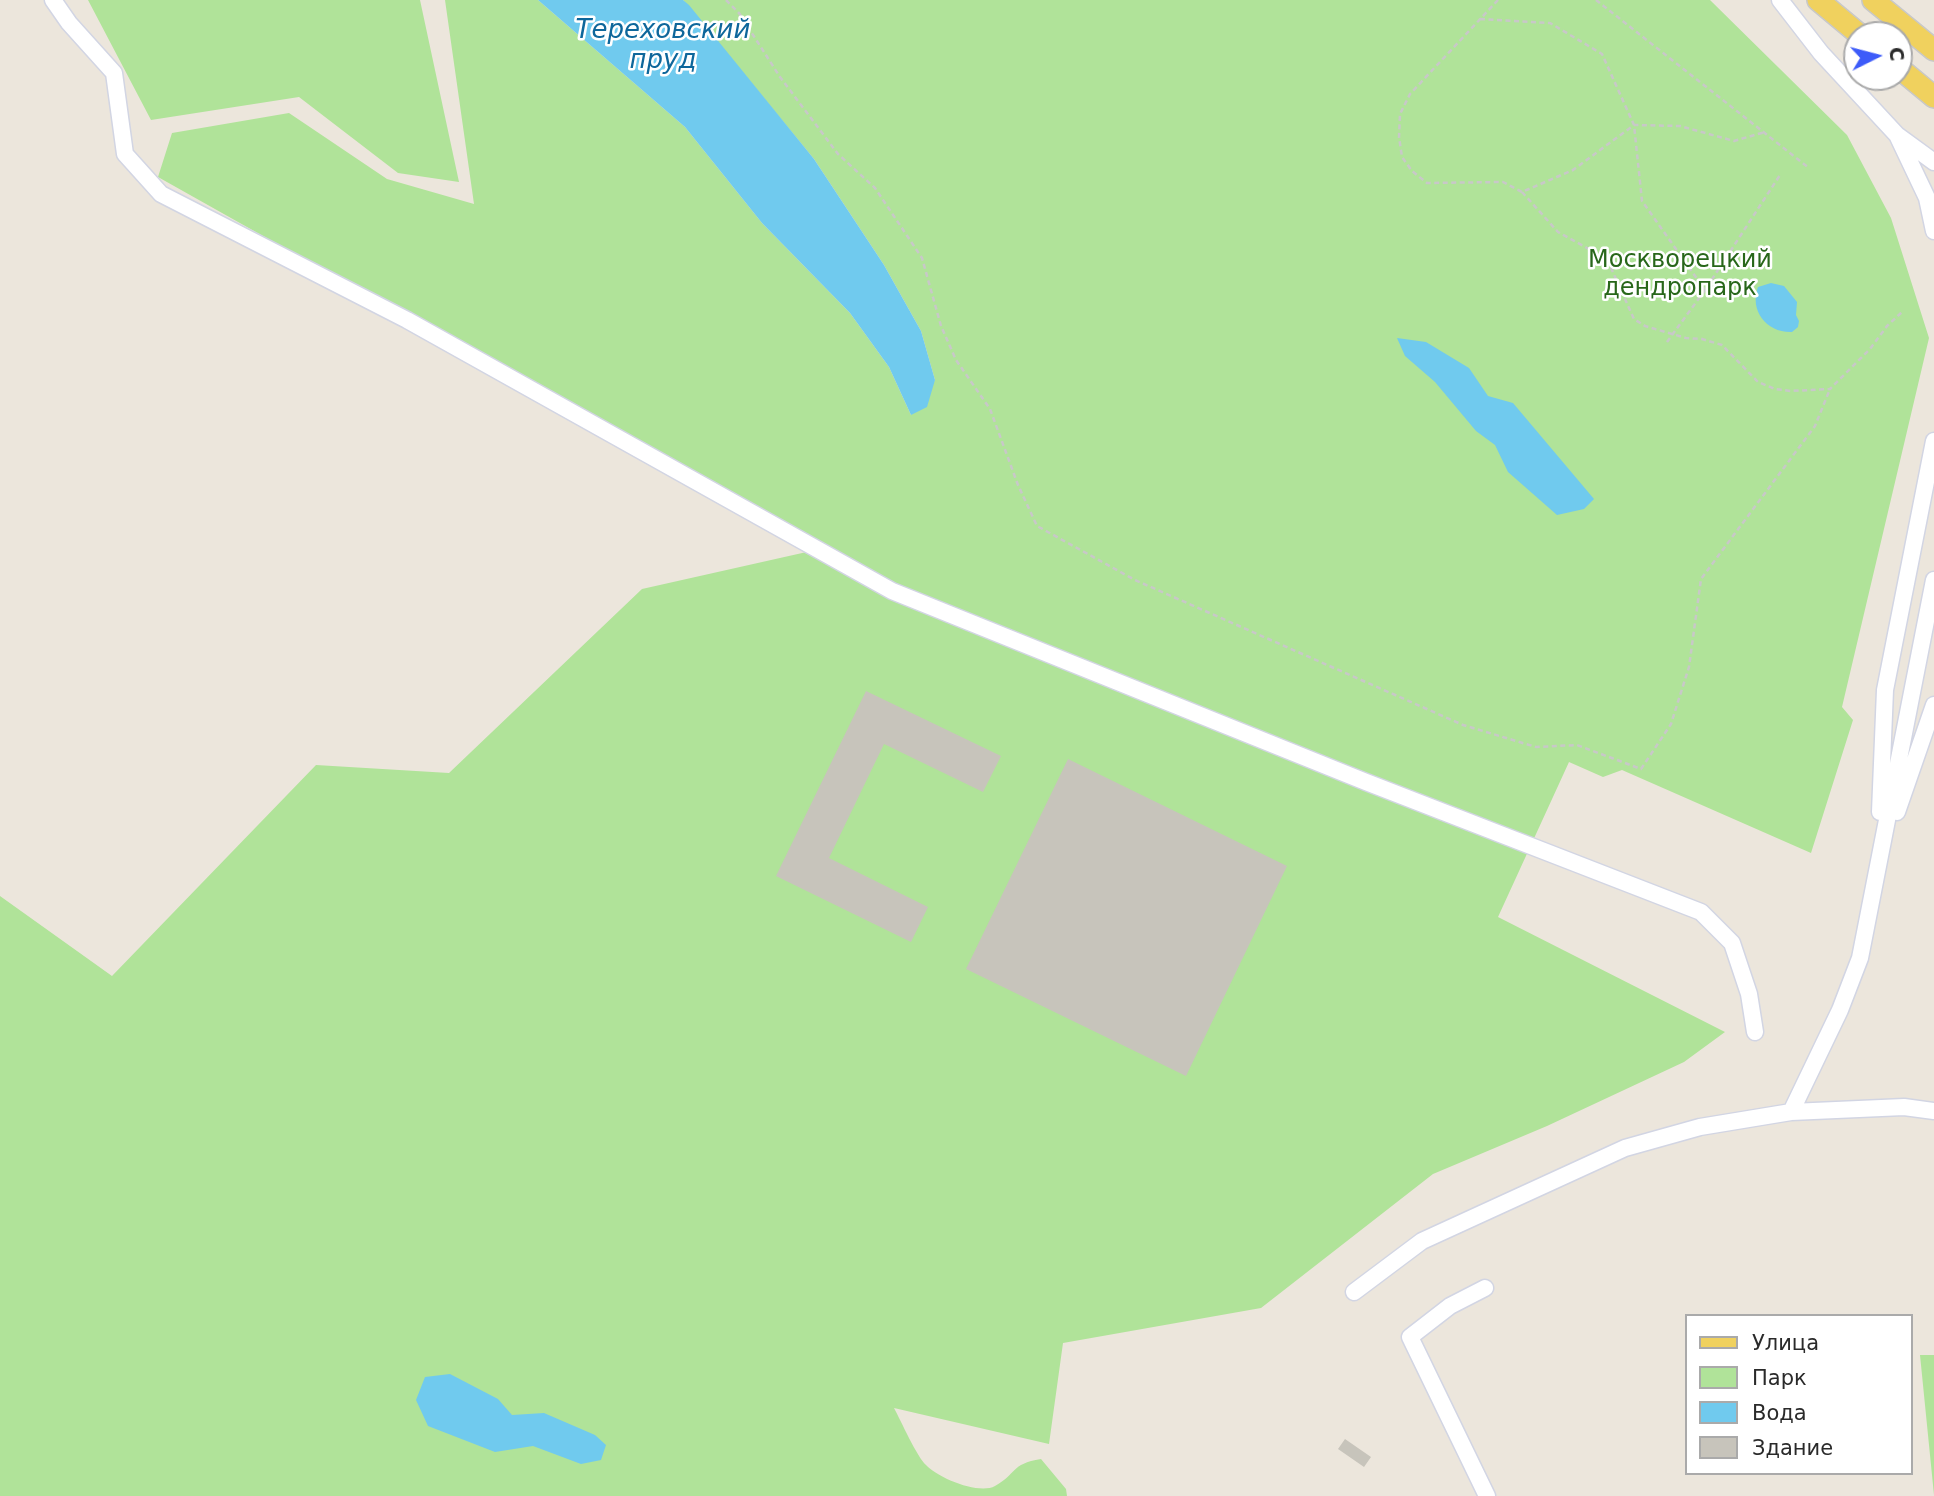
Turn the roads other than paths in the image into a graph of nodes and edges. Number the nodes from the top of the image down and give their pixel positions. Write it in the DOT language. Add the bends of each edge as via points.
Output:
graph roads {
  1 [pos="53,0"];
  2 [pos="1780,0"];
  3 [pos="1818,0"];
  4 [pos="1873,0"];
  5 [pos="1843,21"];
  6 [pos="1934,50"];
  7 [pos="1913,80"];
  8 [pos="1934,97"];
  9 [pos="1897,135"];
  10 [pos="1934,162"];
  11 [pos="1934,231"];
  12 [pos="1934,442"];
  13 [pos="1934,580"];
  14 [pos="1934,705"];
  15 [pos="1878,867"];
  16 [pos="1755,1032"];
  17 [pos="1934,1111"];
  18 [pos="1791,1112"];
  19 [pos="1485,1288"];
  20 [pos="1354,1292"];
  21 [pos="1487,1496"];
  1 -- 16 [label="street" via="114,73 125,154 161,194 407,320 892,591 1701,912 1732,943 1749,994"];
  2 -- 9 [label="street" via="1821,53"];
  3 -- 5 [label="main road"];
  4 -- 6 [label="main road"];
  7 -- 8 [label="main road"];
  9 -- 10 [label="street"];
  9 -- 11 [label="street" via="1927,198"];
  12 -- 15 [label="street" via="1885,690"];
  13 -- 15 [label="street"];
  14 -- 15 [label="street"];
  15 -- 18 [label="street" via="1860,958"];
  17 -- 18 [label="street" via="1904,1107"];
  18 -- 20 [label="street" via="1700,1127 1625,1148 1422,1241"];
  19 -- 21 [label="street" via="1450,1306 1410,1337"];
}
